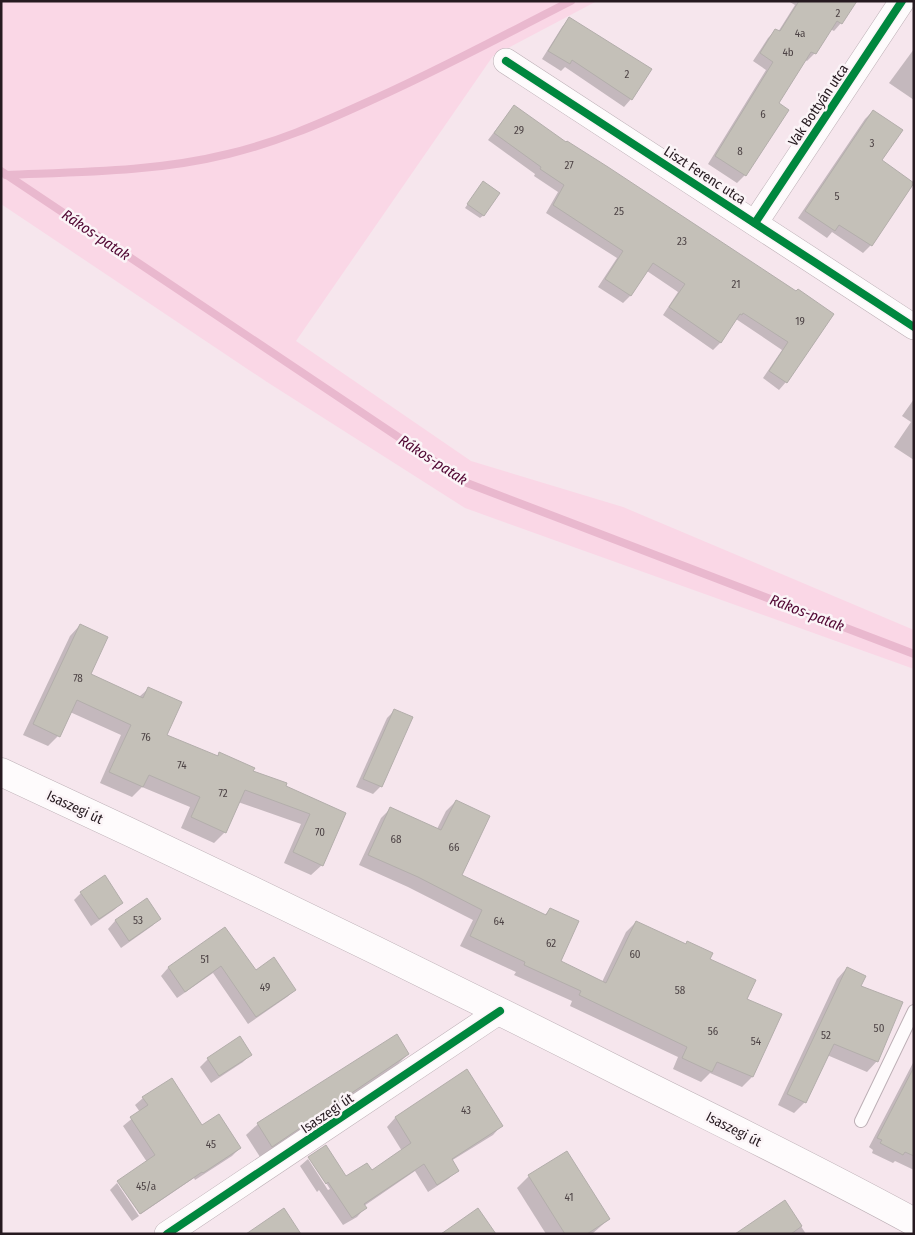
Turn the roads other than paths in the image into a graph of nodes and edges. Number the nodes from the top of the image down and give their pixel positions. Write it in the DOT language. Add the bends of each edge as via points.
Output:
graph roads {
  1 [pos="902,1"];
  2 [pos="506,61"];
  3 [pos="755,223"];
  4 [pos="914,328"];
  5 [pos="1,772"];
  6 [pos="914,1010"];
  7 [pos="500,1011"];
  8 [pos="861,1120"];
  9 [pos="911,1215"];
  10 [pos="167,1234"];
  1 -- 3 [label="street, Vak Bottyán utca"];
  2 -- 3 [label="street, Liszt Ferenc utca"];
  3 -- 4 [label="street, Liszt Ferenc utca"];
  5 -- 7 [label="main road, Isaszegi út"];
  6 -- 8 [label="lane"];
  7 -- 9 [label="main road, Isaszegi út" via="850,1188"];
  7 -- 10 [label="street, Isaszegi út"];
}
